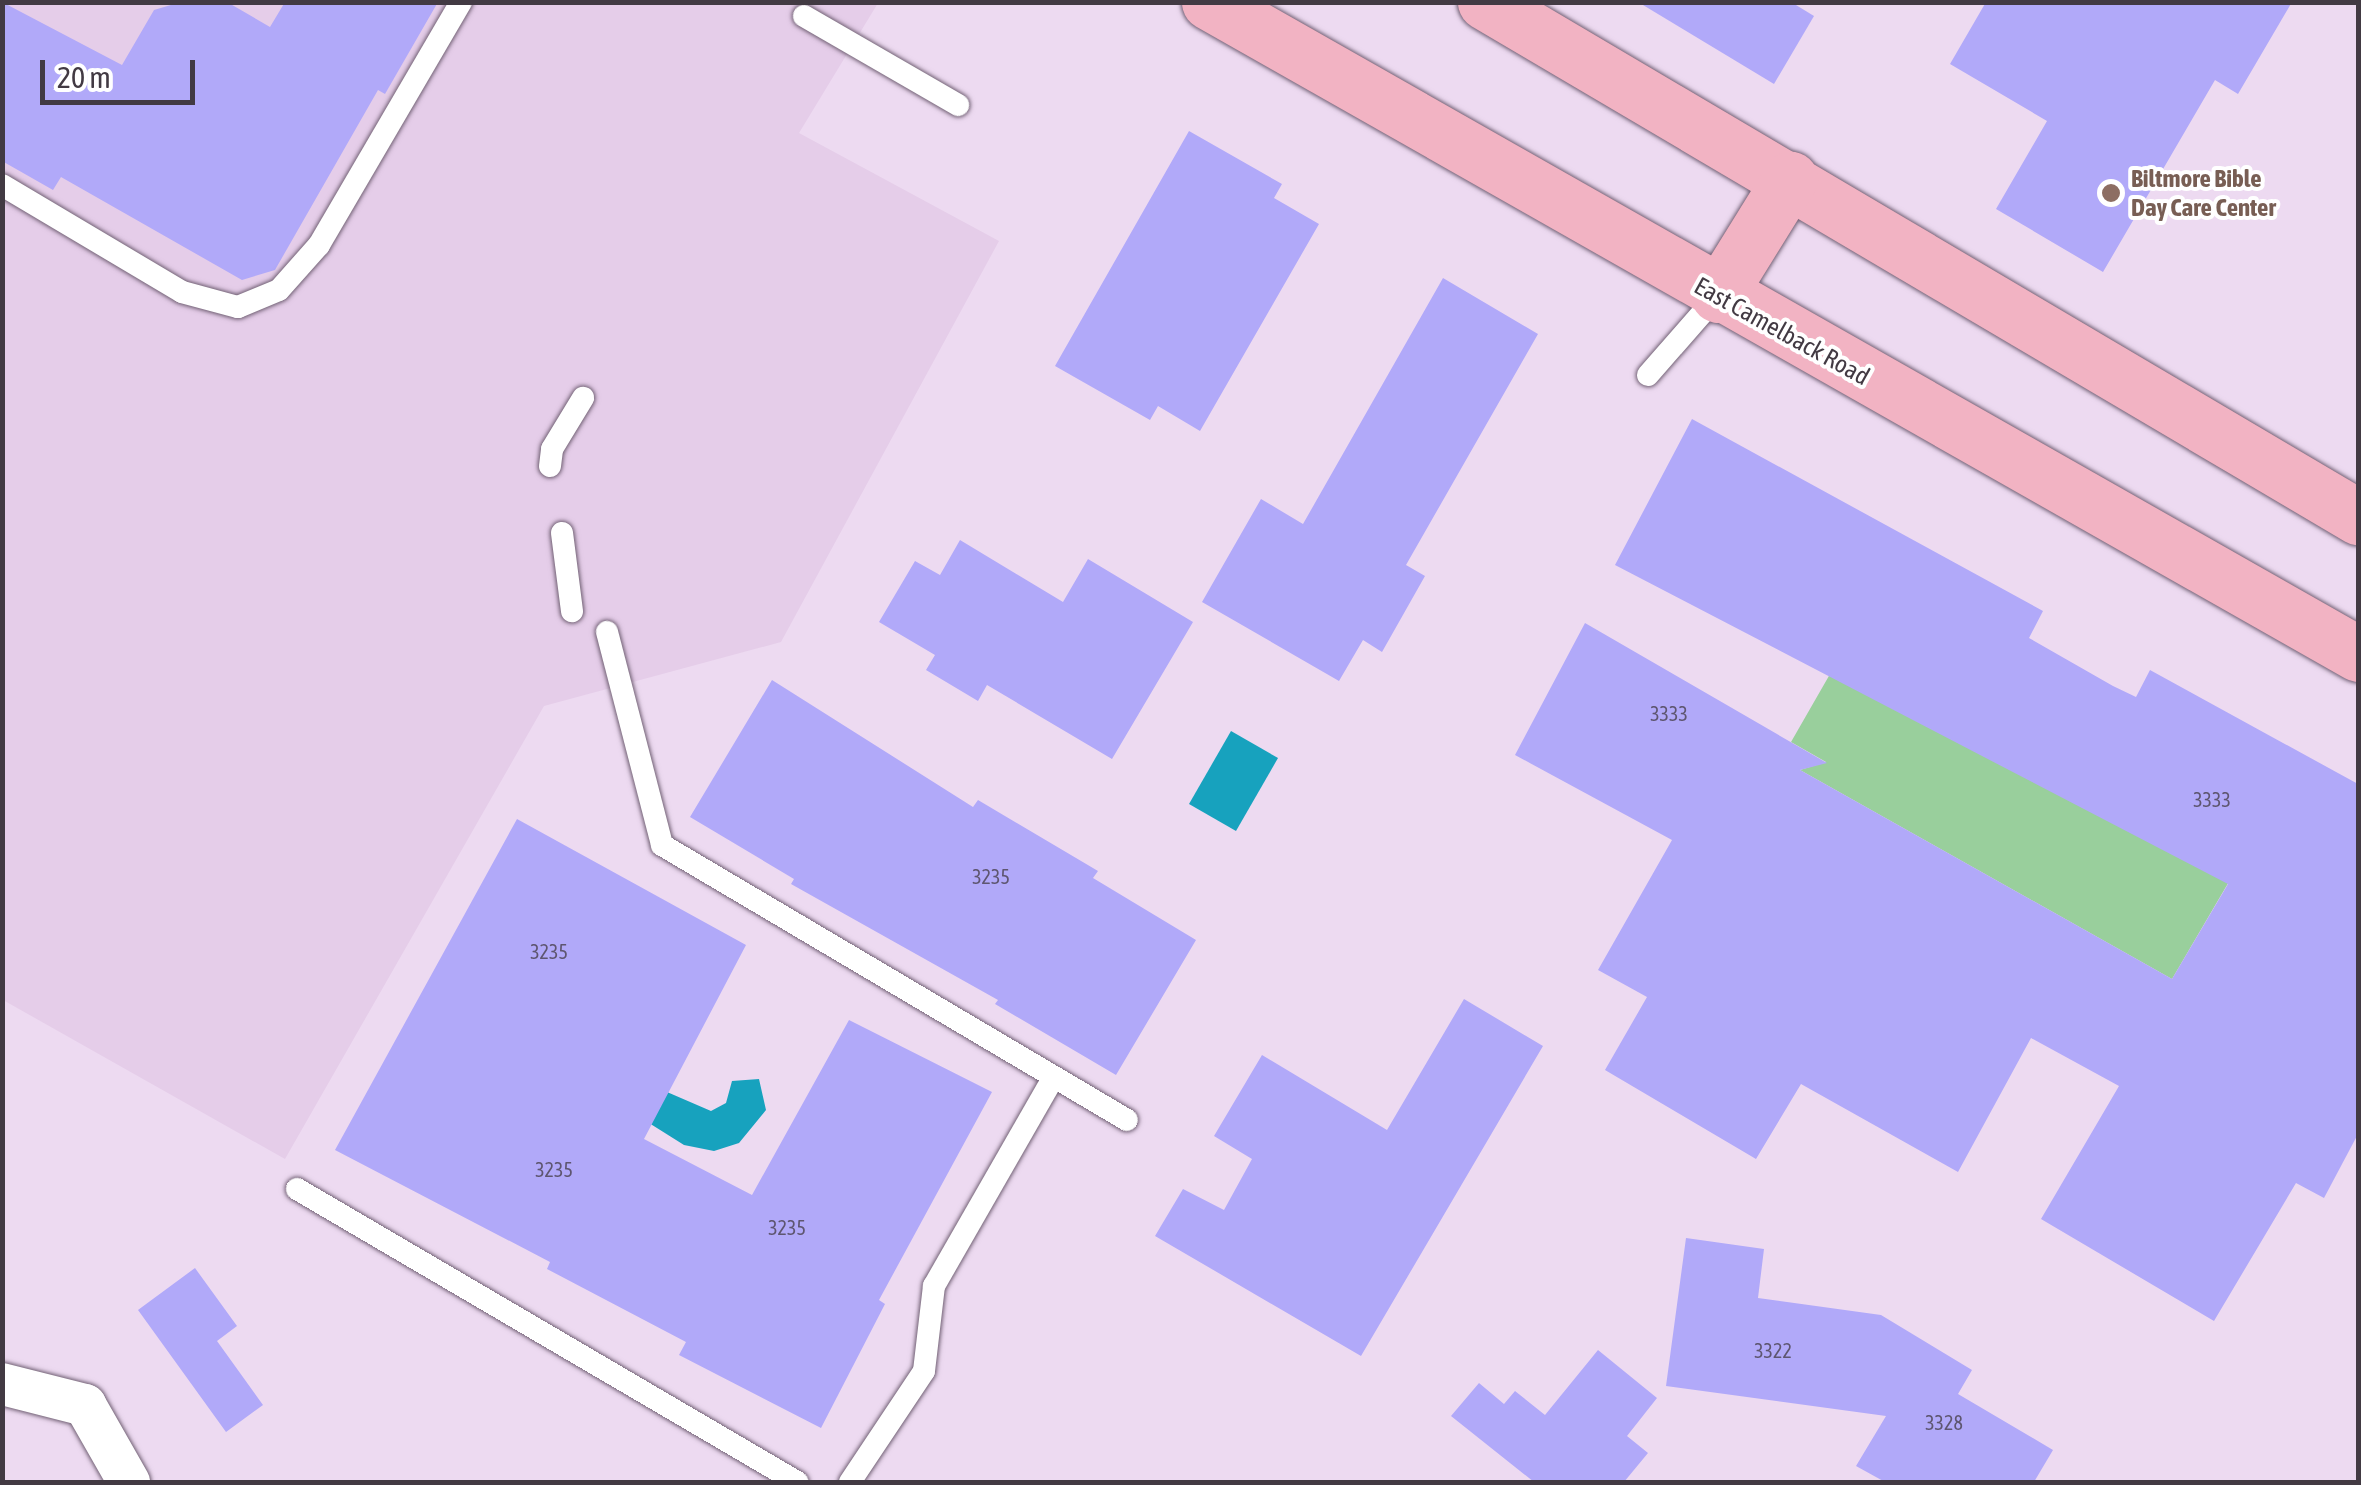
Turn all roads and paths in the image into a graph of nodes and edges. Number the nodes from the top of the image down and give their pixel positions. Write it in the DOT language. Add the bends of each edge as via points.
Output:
graph roads {
  1 [pos="461,2"];
  2 [pos="1209,2"];
  3 [pos="1486,2"];
  4 [pos="804,16"];
  5 [pos="958,104"];
  6 [pos="1790,179"];
  7 [pos="2,185"];
  8 [pos="1718,295"];
  9 [pos="1648,375"];
  10 [pos="582,398"];
  11 [pos="550,466"];
  12 [pos="2358,516"];
  13 [pos="562,533"];
  14 [pos="572,612"];
  15 [pos="607,632"];
  16 [pos="2358,654"];
  17 [pos="1052,1078"];
  18 [pos="1127,1120"];
  19 [pos="297,1189"];
  20 [pos="2,1384"];
  21 [pos="128,1482"];
  22 [pos="796,1482"];
  23 [pos="850,1482"];
  1 -- 7 [label="lane" via="319,245 279,290 238,307 182,292"];
  2 -- 8 [label="main road, East Camelback Road"];
  3 -- 6 [label="main road"];
  4 -- 5 [label="lane"];
  6 -- 8 [label="main road"];
  6 -- 12 [label="main road"];
  8 -- 9 [label="lane"];
  8 -- 16 [label="main road, East Camelback Road"];
  10 -- 11 [label="lane" via="552,449"];
  13 -- 14 [label="lane"];
  15 -- 17 [label="lane" via="662,845"];
  17 -- 18 [label="lane"];
  17 -- 23 [label="lane" via="934,1286 924,1371"];
  19 -- 22 [label="lane"];
  20 -- 21 [label="street" via="85,1405"];
}
